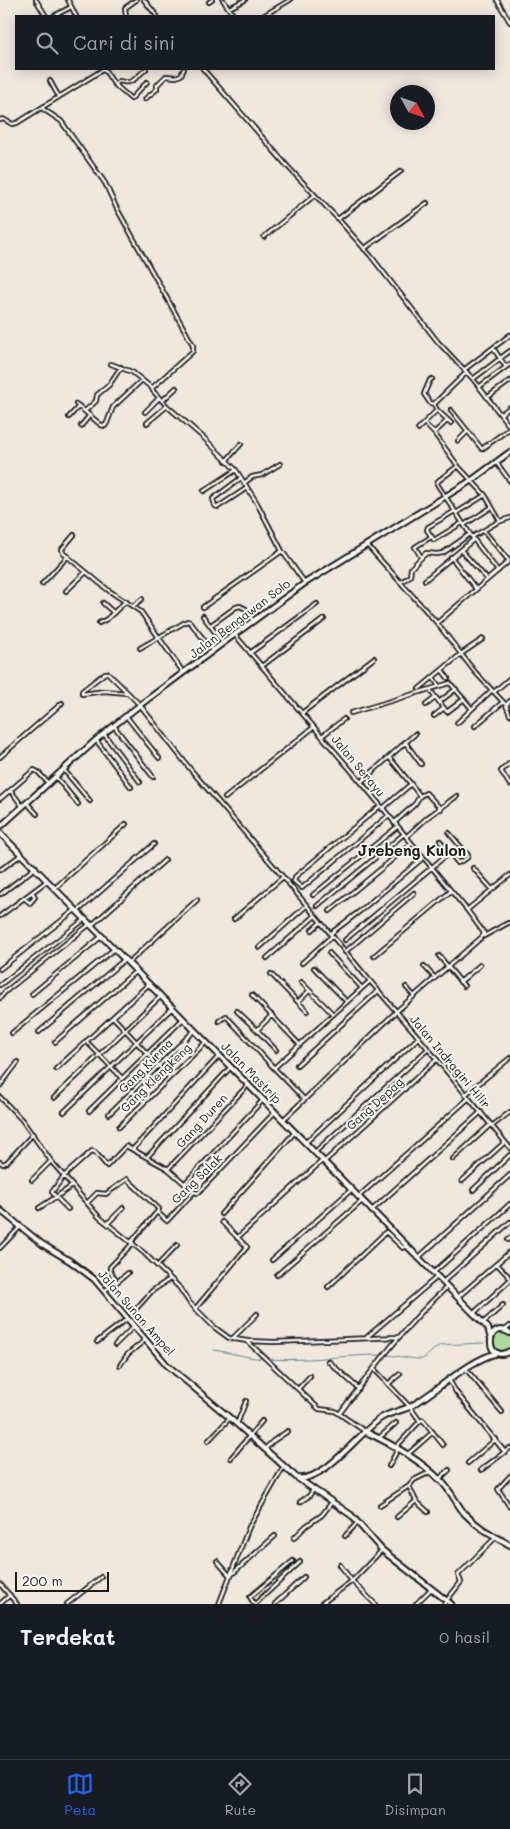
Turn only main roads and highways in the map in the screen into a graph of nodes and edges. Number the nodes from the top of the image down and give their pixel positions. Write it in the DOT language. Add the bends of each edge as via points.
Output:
graph roads {
  1 [pos="510,452"];
  2 [pos="0,828"];
  3 [pos="0,833"];
  4 [pos="1,1213"];
  5 [pos="488,1328"];
  6 [pos="508,1330"];
  7 [pos="498,1331"];
  8 [pos="491,1338"];
  9 [pos="492,1348"];
  10 [pos="510,1351"];
  11 [pos="498,1353"];
  12 [pos="508,1354"];
  13 [pos="487,1356"];
  14 [pos="366,1432"];
  15 [pos="309,1476"];
  16 [pos="296,1477"];
  17 [pos="307,1486"];
  18 [pos="509,1543"];
  19 [pos="445,1602"];
  20 [pos="451,1604"];
  1 -- 2 [label="main road, Jalan Bengawan Solo" via="472,480 305,583 223,643 96,740"];
  3 -- 5 [label="main road, Jalan Mastrip"];
  4 -- 16 [label="main road, Jalan Sunan Ampel" via="106,1289 167,1365"];
  5 -- 7 [label="main road, Jalan Mastrip"];
  5 -- 8 [label="main road, Jalan Mastrip"];
  6 -- 7 [label="main road"];
  7 -- 8 [label="main road"];
  8 -- 9 [label="main road, Jalan Mastrip"];
  9 -- 11 [label="main road"];
  9 -- 13 [label="main road"];
  10 -- 12 [label="main road"];
  11 -- 12 [label="main road"];
  11 -- 13 [label="main road"];
  13 -- 14 [label="main road" via="410,1407 380,1418"];
  14 -- 15 [label="main road" via="335,1460"];
  14 -- 18 [label="main road" via="431,1471 465,1514"];
  15 -- 16 [label="main road"];
  15 -- 17 [label="main road"];
  16 -- 17 [label="main road, Jalan Sunan Ampel"];
  17 -- 19 [label="main road, Jalan Sunan Ampel" via="358,1522 382,1550"];
  19 -- 20 [label="main road, Jalan Sunan Ampel"];
}
